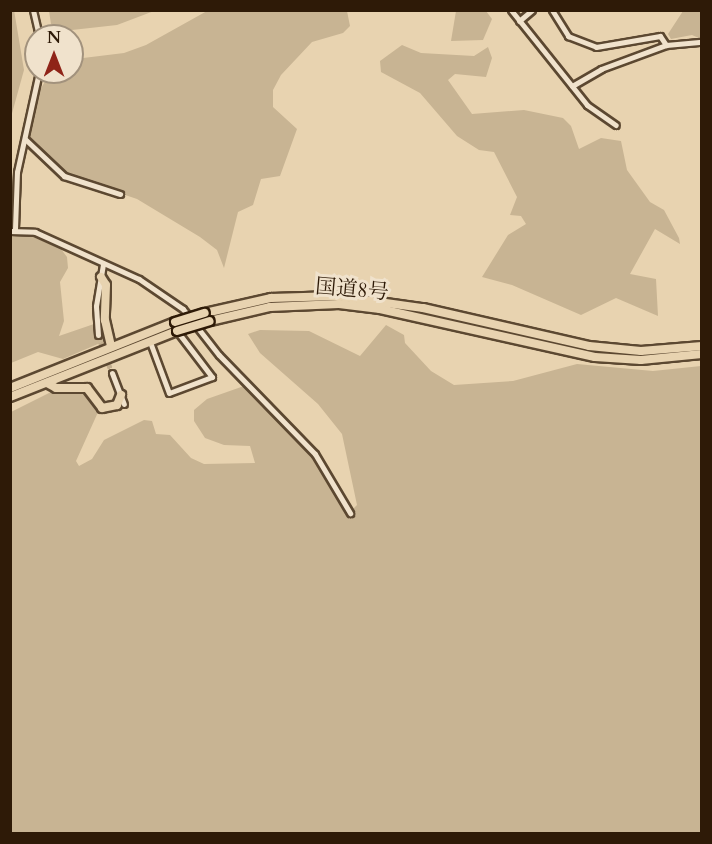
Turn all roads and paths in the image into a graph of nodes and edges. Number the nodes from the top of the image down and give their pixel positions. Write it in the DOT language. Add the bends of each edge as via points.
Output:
graph roads {
  1 [pos="511,10"];
  2 [pos="532,10"];
  3 [pos="552,10"];
  4 [pos="519,21"];
  5 [pos="702,42"];
  6 [pos="666,45"];
  7 [pos="36,84"];
  8 [pos="572,86"];
  9 [pos="616,125"];
  10 [pos="25,139"];
  11 [pos="120,194"];
  12 [pos="13,230"];
  13 [pos="103,264"];
  14 [pos="101,277"];
  15 [pos="208,317"];
  16 [pos="176,327"];
  17 [pos="98,335"];
  18 [pos="150,342"];
  19 [pos="111,346"];
  20 [pos="702,346"];
  21 [pos="702,354"];
  22 [pos="112,373"];
  23 [pos="47,383"];
  24 [pos="10,387"];
  25 [pos="121,395"];
  26 [pos="10,397"];
  27 [pos="124,404"];
  28 [pos="350,513"];
  1 -- 4 [label="street"];
  2 -- 4 [label="street"];
  3 -- 6 [label="street" via="568,36 596,47 660,36"];
  4 -- 8 [label="street"];
  5 -- 6 [label="street"];
  6 -- 8 [label="street" via="601,69"];
  7 -- 10 [label="street"];
  8 -- 9 [label="street" via="586,105"];
  10 -- 11 [label="street" via="64,176"];
  10 -- 12 [label="street" via="14,198"];
  12 -- 13 [label="street" via="35,232"];
  13 -- 14 [label="street"];
  13 -- 28 [label="street" via="139,279 183,309 219,355 315,454"];
  14 -- 17 [label="street" via="96,306"];
  14 -- 19 [label="highway" via="106,285 105,320"];
  15 -- 16 [label="highway, 国道8号, bridge"];
  15 -- 20 [label="highway, 国道8号" via="271,298 336,296 423,308 590,346 641,351"];
  15 -- 21 [label="highway, 国道8号" via="270,307 339,304 380,309 595,357 641,360"];
  16 -- 18 [label="highway, 国道8号"];
  16 -- 18 [label="street" via="212,377 169,393"];
  16 -- 19 [label="highway, 国道8号"];
  18 -- 23 [label="highway, 国道8号"];
  19 -- 24 [label="highway, 国道8号"];
  22 -- 25 [label="street"];
  23 -- 25 [label="highway" via="56,388 87,388 102,408 117,405"];
  23 -- 26 [label="highway, 国道8号"];
  25 -- 27 [label="street"];
}
